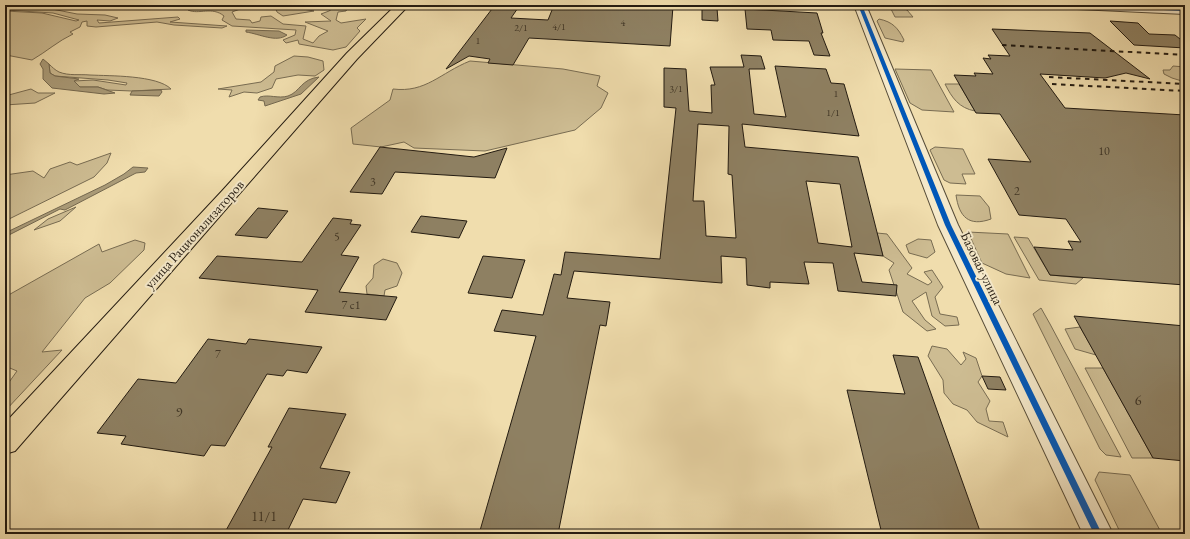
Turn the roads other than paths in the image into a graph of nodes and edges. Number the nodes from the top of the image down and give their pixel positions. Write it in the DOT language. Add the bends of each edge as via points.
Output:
graph roads {
  1 [pos="386,5"];
  2 [pos="403,5"];
  3 [pos="860,5"];
  4 [pos="1078,5"];
  5 [pos="1185,10"];
  6 [pos="382,25"];
  7 [pos="5,442"];
  8 [pos="1098,534"];
  1 -- 6 [label="main road"];
  2 -- 6 [label="main road, улица Рационализаторов"];
  3 -- 8 [label="street, Базовая улица" via="948,225"];
  4 -- 5 [label="street"];
  6 -- 7 [label="main road, улица Рационализаторов"];
}
